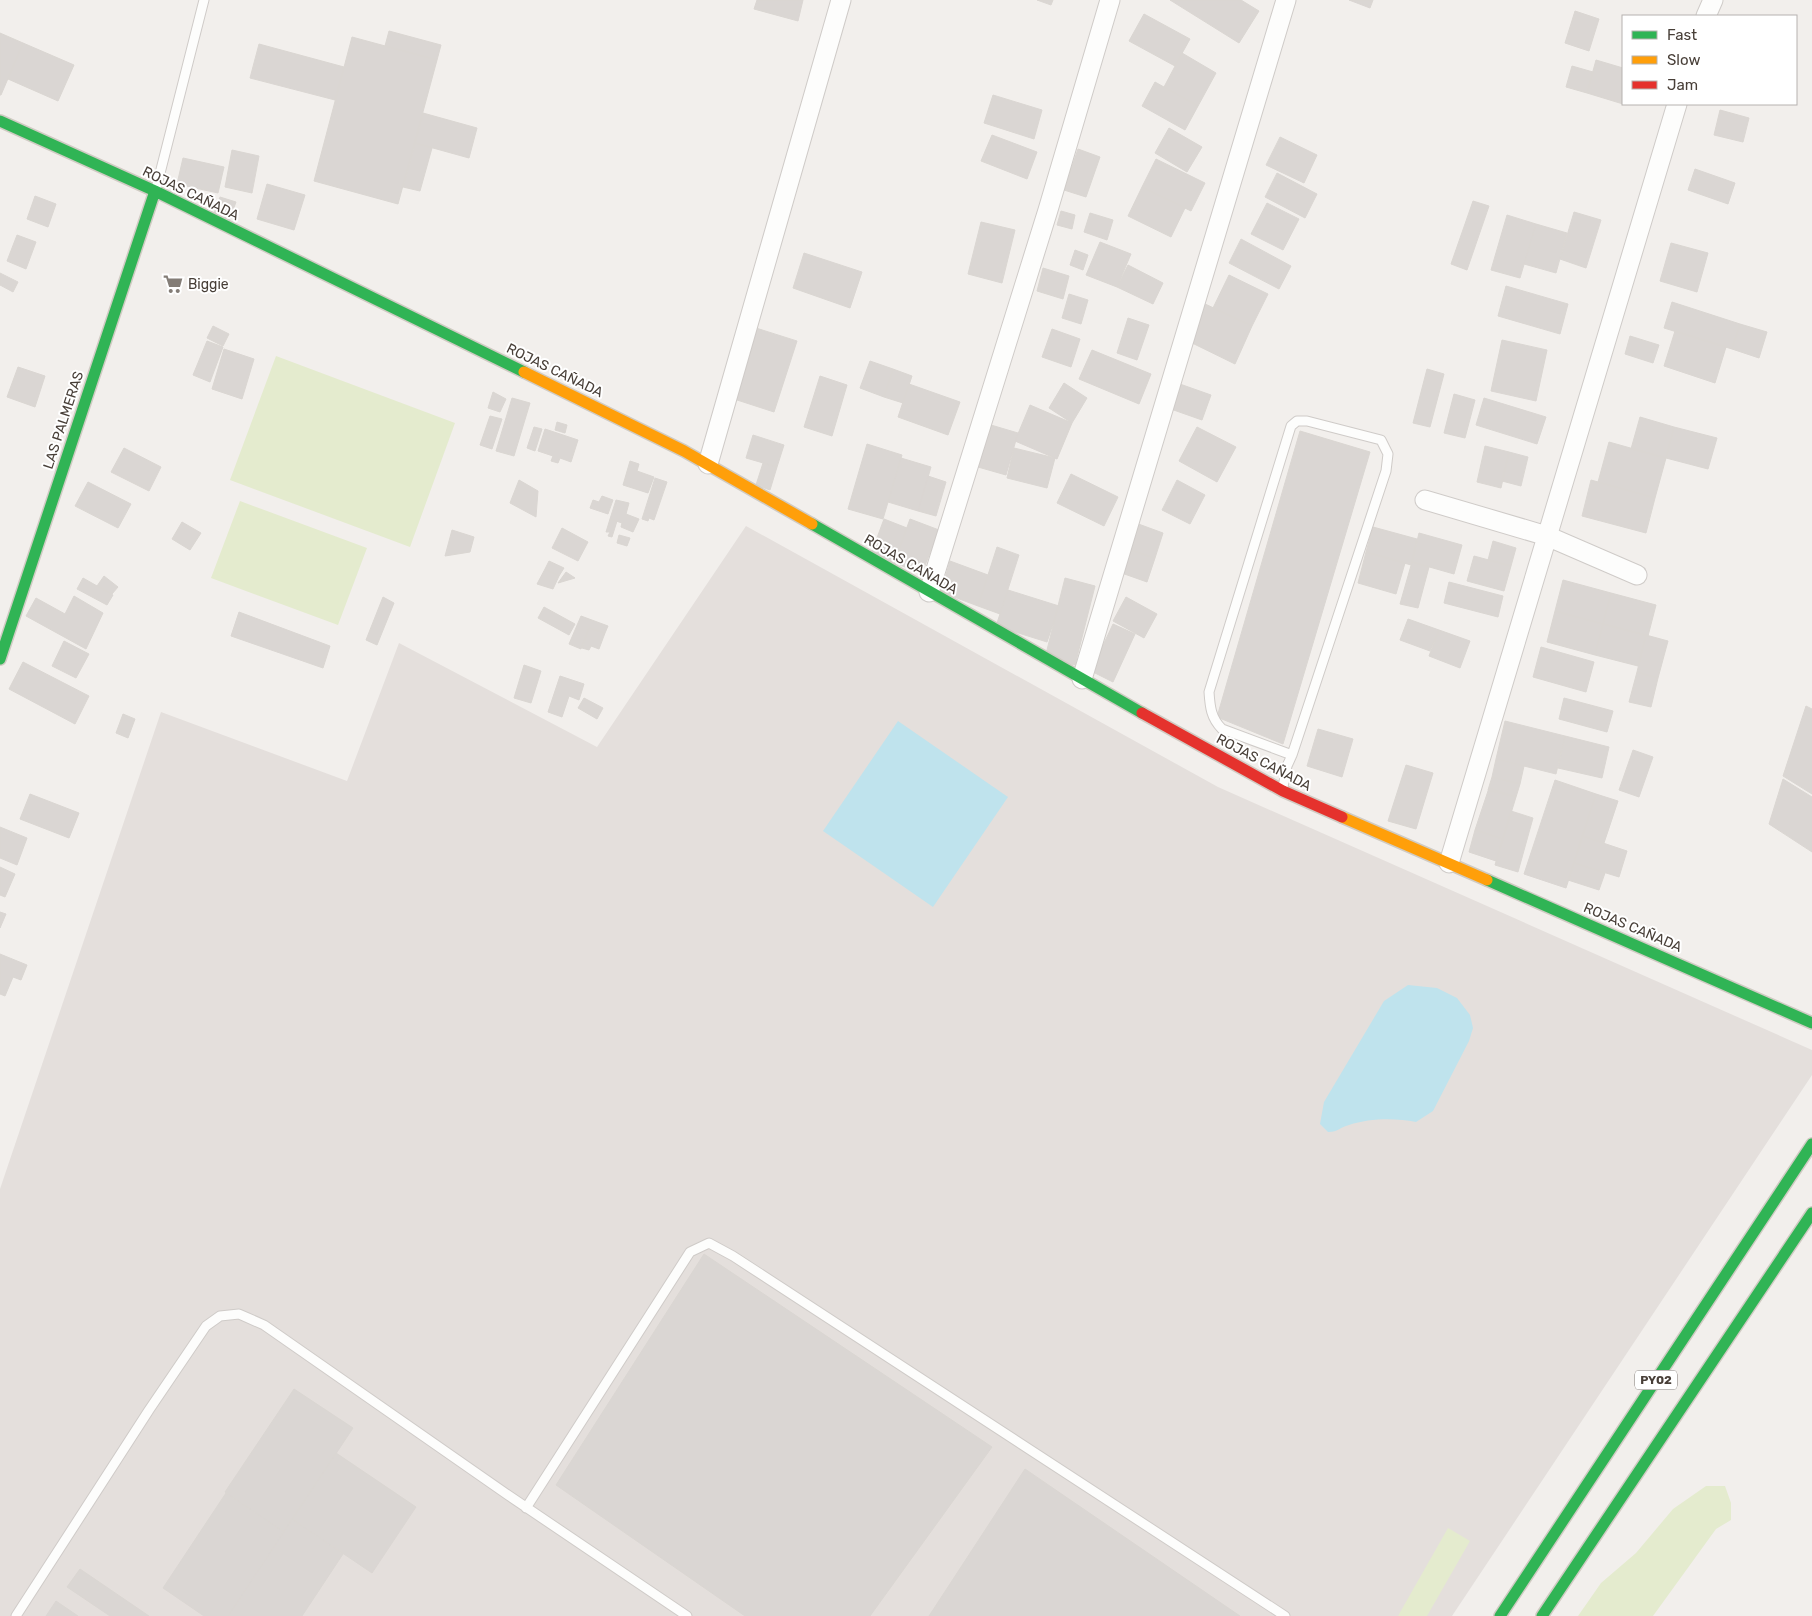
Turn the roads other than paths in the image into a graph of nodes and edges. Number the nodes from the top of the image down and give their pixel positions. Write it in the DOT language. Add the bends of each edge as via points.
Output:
graph roads {
  1 [pos="204,0"];
  2 [pos="841,0"];
  3 [pos="1110,0"];
  4 [pos="1286,0"];
  5 [pos="1713,0"];
  6 [pos="1706,15"];
  7 [pos="1677,105"];
  8 [pos="0,121"];
  9 [pos="155,191"];
  10 [pos="708,464"];
  11 [pos="1425,500"];
  12 [pos="1547,536"];
  13 [pos="1637,575"];
  14 [pos="929,592"];
  15 [pos="0,659"];
  16 [pos="1082,679"];
  17 [pos="1292,755"];
  18 [pos="1282,791"];
  19 [pos="1448,863"];
  20 [pos="1809,1019"];
  21 [pos="1812,1144"];
  22 [pos="1812,1213"];
  23 [pos="1792,1264"];
  24 [pos="1764,1286"];
  25 [pos="526,1508"];
  26 [pos="16,1616"];
  27 [pos="687,1616"];
  28 [pos="1285,1616"];
  29 [pos="1500,1616"];
  30 [pos="1542,1616"];
  1 -- 9 [label="lane"];
  2 -- 10 [label="street"];
  3 -- 14 [label="street"];
  4 -- 16 [label="street"];
  5 -- 6 [label="street"];
  7 -- 12 [label="street"];
  8 -- 9 [label="main road, ROJAS CAÑADA"];
  9 -- 10 [label="main road, ROJAS CAÑADA"];
  9 -- 15 [label="main road, LAS PALMERAS"];
  10 -- 14 [label="main road, ROJAS CAÑADA"];
  11 -- 12 [label="street"];
  12 -- 13 [label="street"];
  12 -- 19 [label="street"];
  14 -- 16 [label="main road, ROJAS CAÑADA"];
  16 -- 18 [label="main road, ROJAS CAÑADA"];
  17 -- 17 [label="lane" via="1386,471 1388,454 1381,440 1307,421 1297,421 1291,426 1209,692 1214,721 1222,729"];
  17 -- 18 [label="lane"];
  18 -- 19 [label="main road, ROJAS CAÑADA"];
  19 -- 20 [label="main road, ROJAS CAÑADA"];
  21 -- 29 [label="main road, PY02"];
  22 -- 24 [label="main road, PY02"];
  23 -- 24 [label="main road"];
  24 -- 30 [label="main road, PY02"];
  25 -- 26 [label="lane" via="264,1325 239,1314 220,1316 206,1326"];
  25 -- 27 [label="lane"];
  25 -- 28 [label="lane" via="690,1252 709,1244 742,1262"];
}
